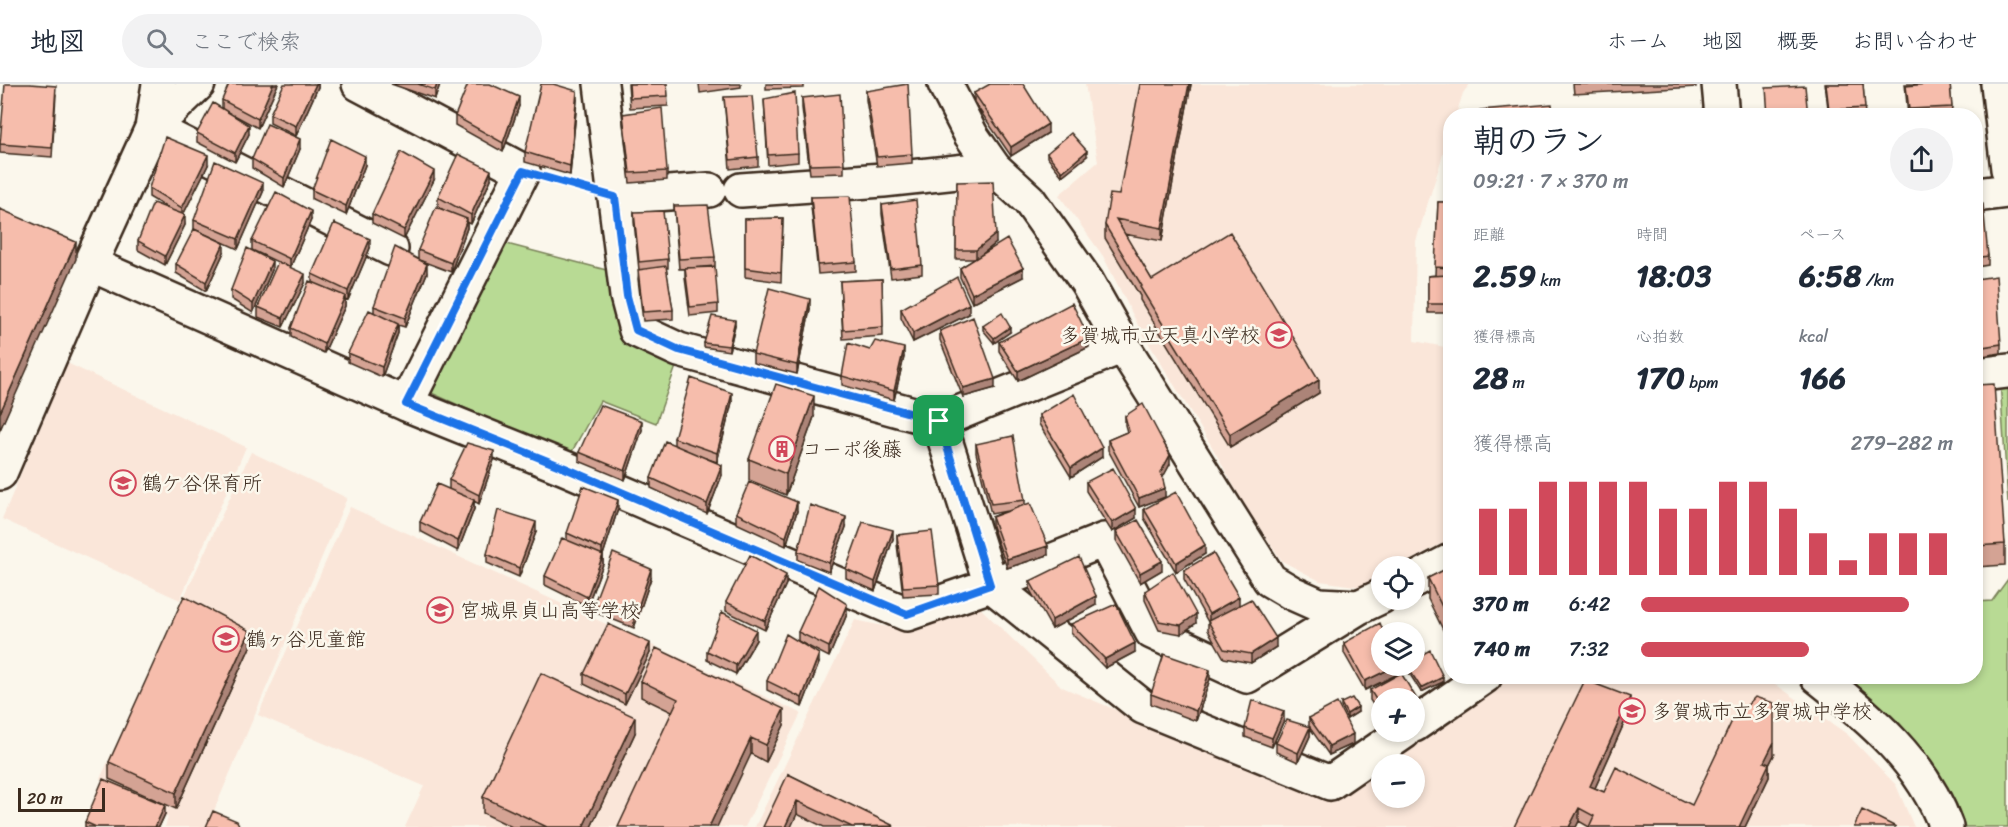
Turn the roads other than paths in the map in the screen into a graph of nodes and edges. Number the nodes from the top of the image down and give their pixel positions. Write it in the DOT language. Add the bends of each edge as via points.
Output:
graph roads {
  1 [pos="159,84"];
  2 [pos="198,84"];
  3 [pos="358,84"];
  4 [pos="601,84"];
  5 [pos="945,84"];
  6 [pos="1719,84"];
  7 [pos="1998,84"];
  8 [pos="1721,108"];
  9 [pos="152,128"];
  10 [pos="994,168"];
  11 [pos="2008,169"];
  12 [pos="709,190"];
  13 [pos="741,190"];
  14 [pos="2008,191"];
  15 [pos="1983,194"];
  16 [pos="615,197"];
  17 [pos="392,249"];
  18 [pos="90,264"];
  19 [pos="1123,346"];
  20 [pos="2008,370"];
  21 [pos="1983,374"];
  22 [pos="406,404"];
  23 [pos="939,421"];
  24 [pos="0,473"];
  25 [pos="1443,565"];
  26 [pos="1425,574"];
  27 [pos="990,585"];
  28 [pos="1370,601"];
  29 [pos="1473,684"];
  30 [pos="1827,684"];
  31 [pos="1425,717"];
  32 [pos="1389,742"];
  33 [pos="1946,827"];
  1 -- 9 [label="street"];
  2 -- 9 [label="street"];
  3 -- 22 [label="street" via="523,171"];
  4 -- 16 [label="street"];
  5 -- 10 [label="street" via="971,135"];
  6 -- 8 [label="street"];
  7 -- 11 [label="street"];
  9 -- 17 [label="street"];
  9 -- 18 [label="street"];
  10 -- 13 [label="street"];
  10 -- 19 [label="street" via="1029,200 1087,282"];
  12 -- 16 [label="street"];
  14 -- 15 [label="street"];
  16 -- 23 [label="street" via="627,296 636,330 679,350"];
  18 -- 22 [label="street"];
  18 -- 24 [label="street"];
  19 -- 23 [label="street"];
  19 -- 28 [label="street" via="1270,580 1319,605"];
  20 -- 21 [label="street"];
  22 -- 27 [label="street" via="907,614"];
  23 -- 27 [label="street"];
  25 -- 26 [label="street"];
  27 -- 28 [label="street" via="1104,540 1152,632 1247,676"];
  27 -- 32 [label="street" via="1143,706 1330,783"];
  29 -- 31 [label="street"];
  30 -- 33 [label="street" via="1865,715 1920,774"];
}
